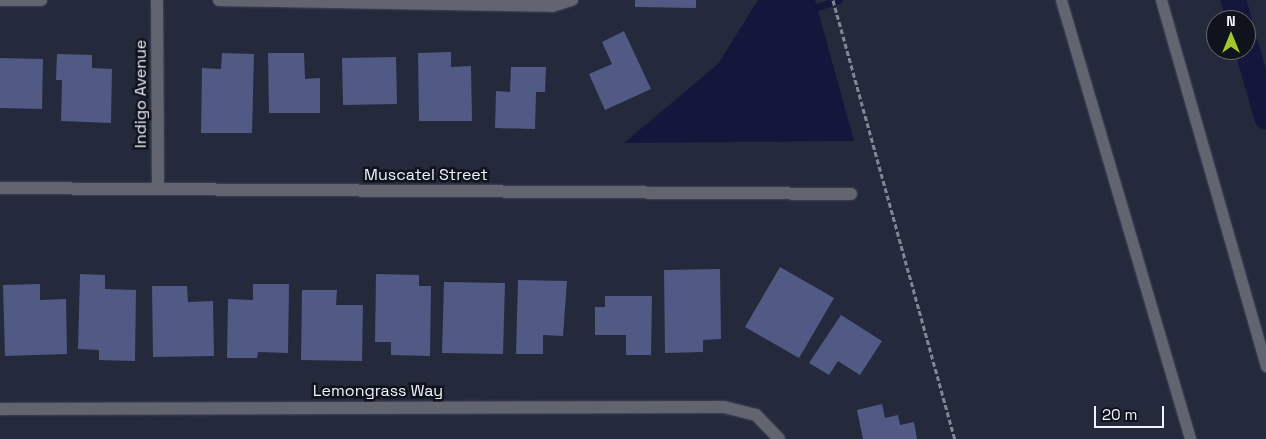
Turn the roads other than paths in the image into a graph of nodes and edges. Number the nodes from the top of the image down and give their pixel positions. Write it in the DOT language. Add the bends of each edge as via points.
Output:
graph roads {
  1 [pos="0,0"];
  2 [pos="41,0"];
  3 [pos="157,0"];
  4 [pos="219,0"];
  5 [pos="572,0"];
  6 [pos="1061,0"];
  7 [pos="1161,0"];
  8 [pos="0,188"];
  9 [pos="158,189"];
  10 [pos="851,194"];
  11 [pos="1266,366"];
  12 [pos="0,408"];
  13 [pos="779,439"];
  14 [pos="1190,439"];
  1 -- 2 [label="street"];
  3 -- 9 [label="street, Indigo Avenue"];
  4 -- 5 [label="street" via="552,6"];
  6 -- 14 [label="lane"];
  7 -- 11 [label="lane"];
  8 -- 9 [label="street, Muscatel Street"];
  9 -- 10 [label="street, Muscatel Street"];
  12 -- 13 [label="street, Lemongrass Way" via="724,407 756,415"];
}
